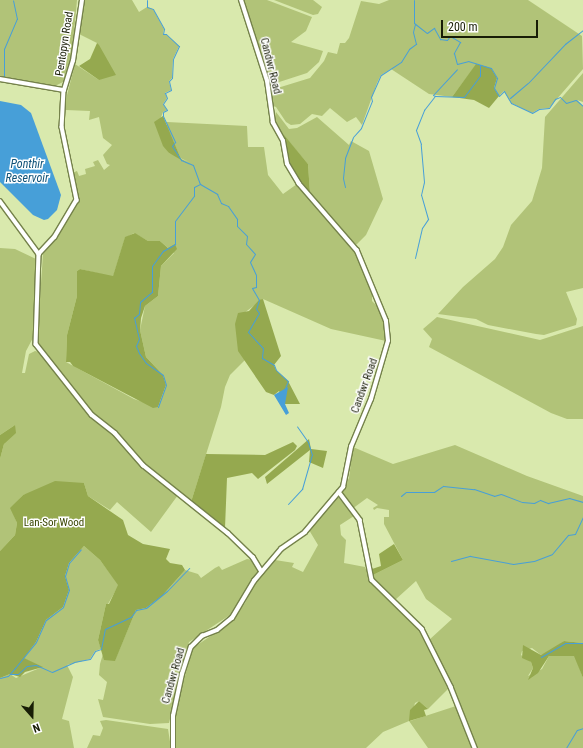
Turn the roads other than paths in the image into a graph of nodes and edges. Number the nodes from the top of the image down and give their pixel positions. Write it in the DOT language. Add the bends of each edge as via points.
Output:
graph roads {
  1 [pos="82,0"];
  2 [pos="241,0"];
  3 [pos="0,79"];
  4 [pos="64,90"];
  5 [pos="0,201"];
  6 [pos="39,254"];
  7 [pos="339,492"];
  8 [pos="262,572"];
  9 [pos="173,748"];
  10 [pos="475,748"];
  1 -- 4 [label="street, Pentopyn Road" via="73,61"];
  2 -- 7 [label="street, Candwr Road" via="267,81 273,123 283,141 287,164 299,184 357,251 388,327 385,359 350,447 345,481"];
  3 -- 4 [label="street"];
  4 -- 6 [label="street, Pentopyn Road" via="62,127 77,200 55,237"];
  5 -- 6 [label="street"];
  6 -- 8 [label="street" via="36,344 92,415 115,433 143,464 254,557"];
  7 -- 8 [label="street, Candwr Road" via="305,532 281,549"];
  7 -- 10 [label="street" via="360,520 367,568 372,580 422,629 451,686"];
  8 -- 9 [label="street, Candwr Road" via="232,618 217,630 202,636 191,647 173,716"];
}
